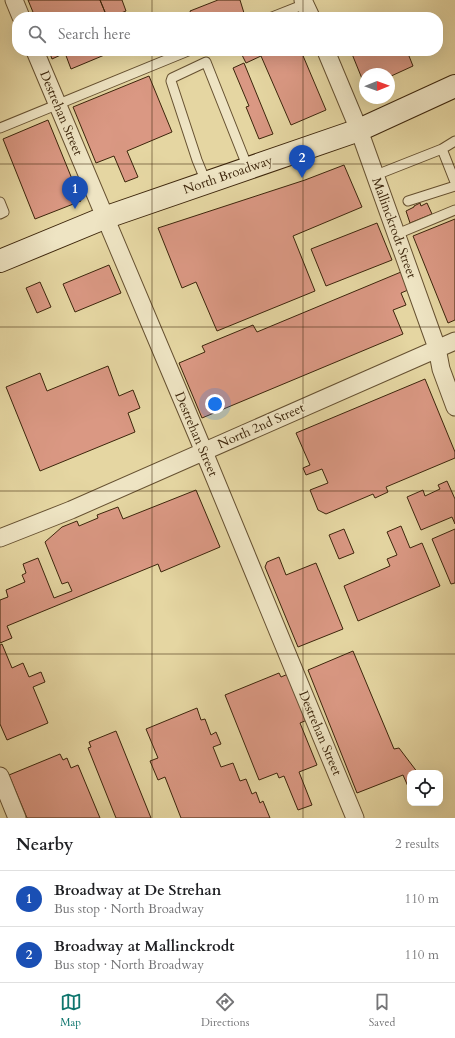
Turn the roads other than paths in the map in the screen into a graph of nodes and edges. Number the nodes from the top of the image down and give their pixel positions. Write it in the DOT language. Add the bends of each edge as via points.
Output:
graph roads {
  1 [pos="14,0"];
  2 [pos="306,7"];
  3 [pos="19,12"];
  4 [pos="289,12"];
  5 [pos="37,56"];
  6 [pos="176,56"];
  7 [pos="187,56"];
  8 [pos="328,56"];
  9 [pos="191,70"];
  10 [pos="455,86"];
  11 [pos="57,104"];
  12 [pos="0,128"];
  13 [pos="359,130"];
  14 [pos="455,141"];
  15 [pos="442,149"];
  16 [pos="248,168"];
  17 [pos="376,176"];
  18 [pos="206,182"];
  19 [pos="455,182"];
  20 [pos="455,186"];
  21 [pos="408,201"];
  22 [pos="0,202"];
  23 [pos="455,210"];
  24 [pos="0,214"];
  25 [pos="104,218"];
  26 [pos="397,234"];
  27 [pos="0,261"];
  28 [pos="455,341"];
  29 [pos="437,348"];
  30 [pos="455,407"];
  31 [pos="203,451"];
  32 [pos="0,538"];
  33 [pos="0,776"];
  34 [pos="17,818"];
  35 [pos="355,818"];
  1 -- 3 [label="street"];
  2 -- 4 [label="lane"];
  5 -- 11 [label="street, Destrehan Street"];
  6 -- 11 [label="lane"];
  7 -- 9 [label="lane"];
  8 -- 13 [label="street, Mallinckrodt Street"];
  9 -- 16 [label="lane" via="206,62"];
  9 -- 18 [label="lane" via="172,78 171,81"];
  10 -- 13 [label="main road, North Broadway"];
  11 -- 12 [label="lane"];
  11 -- 25 [label="street, Destrehan Street"];
  13 -- 16 [label="main road, North Broadway"];
  13 -- 17 [label="street, Mallinckrodt Street"];
  14 -- 15 [label="lane"];
  15 -- 17 [label="lane"];
  15 -- 19 [label="lane"];
  16 -- 18 [label="main road, North Broadway"];
  17 -- 26 [label="street, Mallinckrodt Street"];
  18 -- 25 [label="main road, North Broadway"];
  20 -- 21 [label="lane"];
  22 -- 24 [label="lane" via="4,212"];
  23 -- 26 [label="lane"];
  25 -- 27 [label="main road, North Broadway"];
  25 -- 31 [label="street, Destrehan Street"];
  26 -- 29 [label="street, Mallinckrodt Street"];
  28 -- 29 [label="street, North 2nd Street"];
  29 -- 30 [label="street, Mallinckrodt Street" via="441,369"];
  29 -- 31 [label="street, North 2nd Street"];
  31 -- 32 [label="street, North 2nd Street" via="71,510"];
  31 -- 35 [label="street, Destrehan Street"];
  33 -- 34 [label="street"];
}
